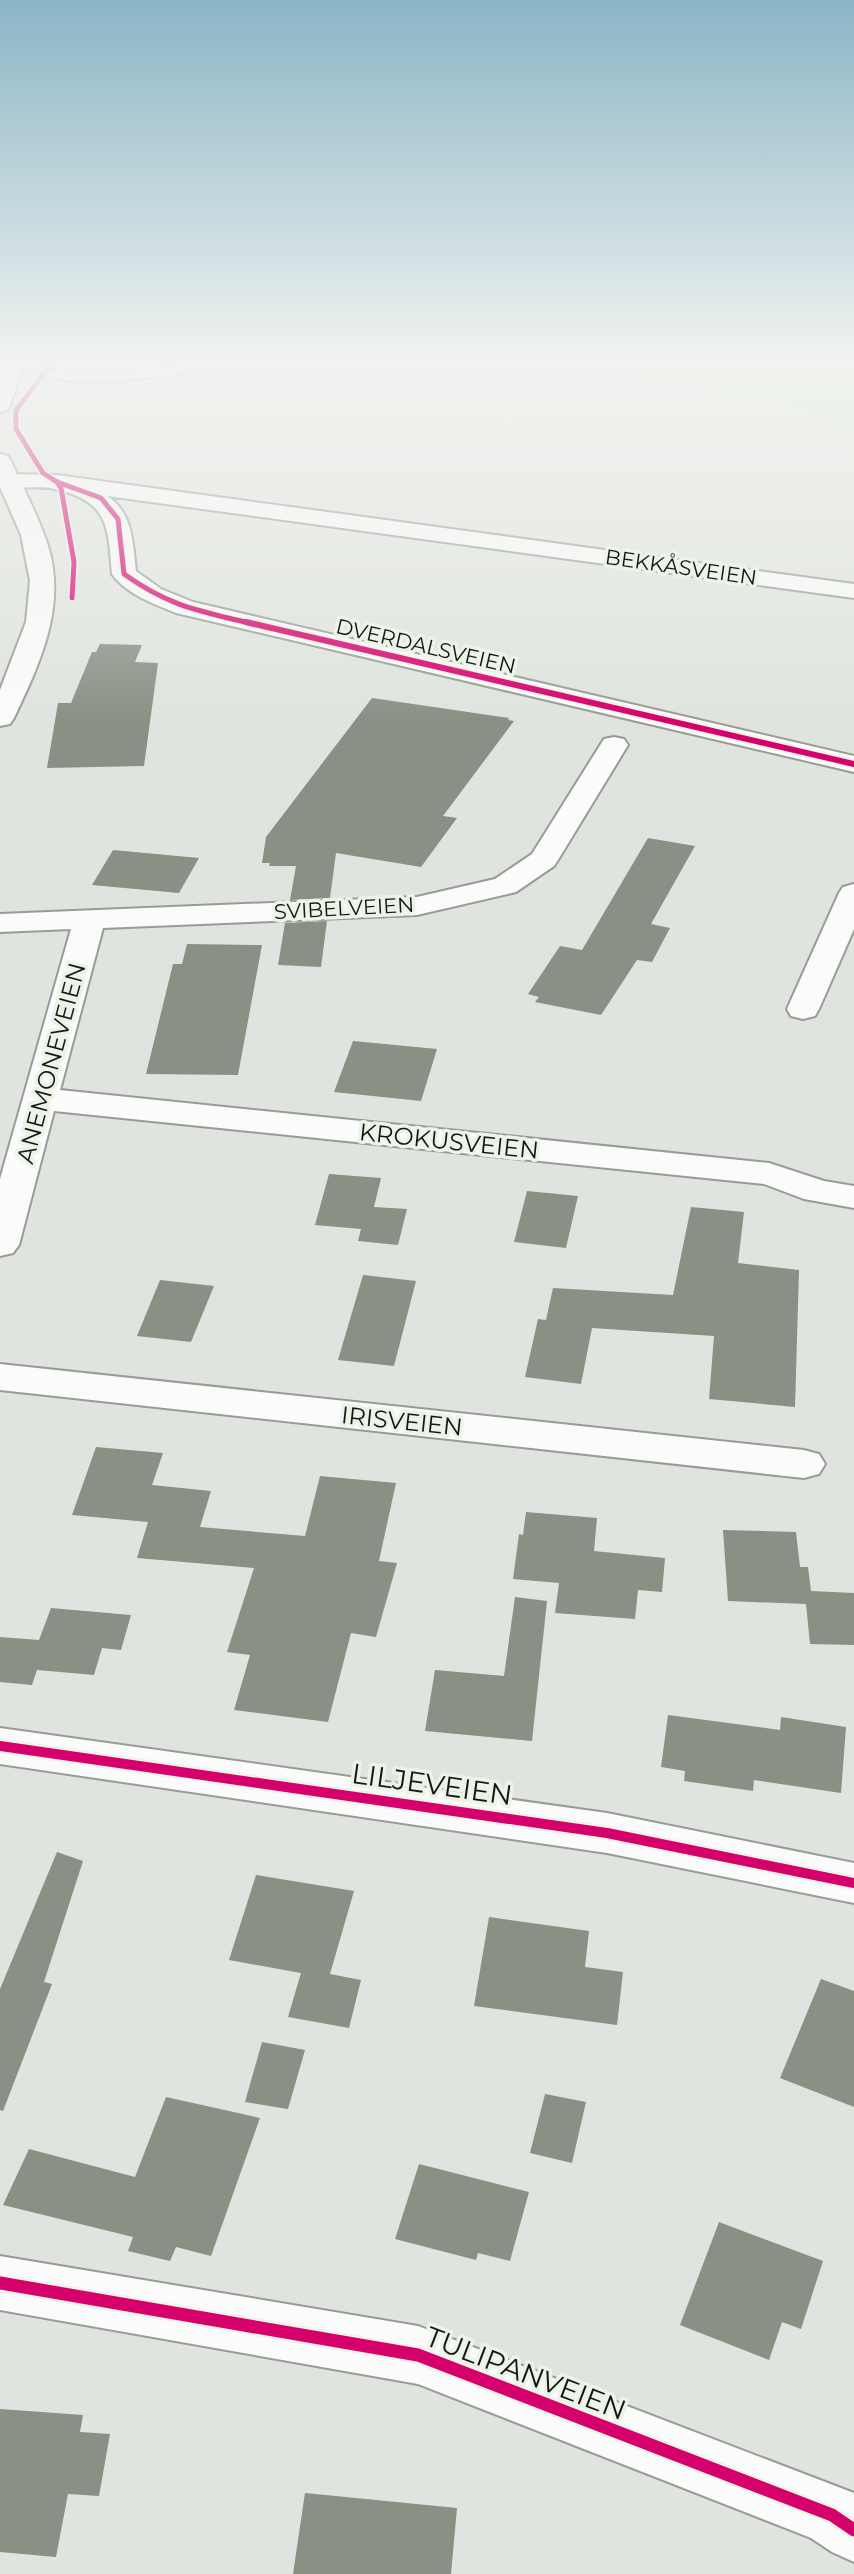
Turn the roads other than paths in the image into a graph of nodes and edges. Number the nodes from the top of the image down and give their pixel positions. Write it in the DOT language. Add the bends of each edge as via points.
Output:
graph roads {
  1 [pos="8,480"];
  2 [pos="52,480"];
  3 [pos="57,481"];
  4 [pos="854,592"];
  5 [pos="0,719"];
  6 [pos="614,745"];
  7 [pos="854,764"];
  8 [pos="854,892"];
  9 [pos="89,921"];
  10 [pos="0,923"];
  11 [pos="803,1009"];
  12 [pos="42,1099"];
  13 [pos="854,1197"];
  14 [pos="0,1245"];
  15 [pos="0,1377"];
  16 [pos="804,1464"];
  17 [pos="0,1746"];
  18 [pos="854,1883"];
  19 [pos="0,2283"];
  20 [pos="854,2530"];
  1 -- 5 [label="street" via="40,560 44,591 23,671"];
  2 -- 3 [label="street, BEKKÅSVEIEN"];
  3 -- 4 [label="street, BEKKÅSVEIEN"];
  3 -- 7 [label="street, DVERDALSVEIEN" via="101,498 118,519 124,574 152,594 185,608"];
  6 -- 9 [label="street, SVIBELVEIEN" via="543,860 505,886 417,905"];
  8 -- 11 [label="street"];
  9 -- 10 [label="street, SVIBELVEIEN"];
  9 -- 12 [label="street, ANEMONEVEIEN"];
  12 -- 13 [label="street, KROKUSVEIEN" via="769,1174 817,1191"];
  12 -- 14 [label="street, ANEMONEVEIEN"];
  15 -- 16 [label="street, IRISVEIEN"];
  17 -- 18 [label="street, LILJEVEIEN" via="607,1833"];
  19 -- 20 [label="street, TULIPANVEIEN" via="418,2355 832,2515"];
}
